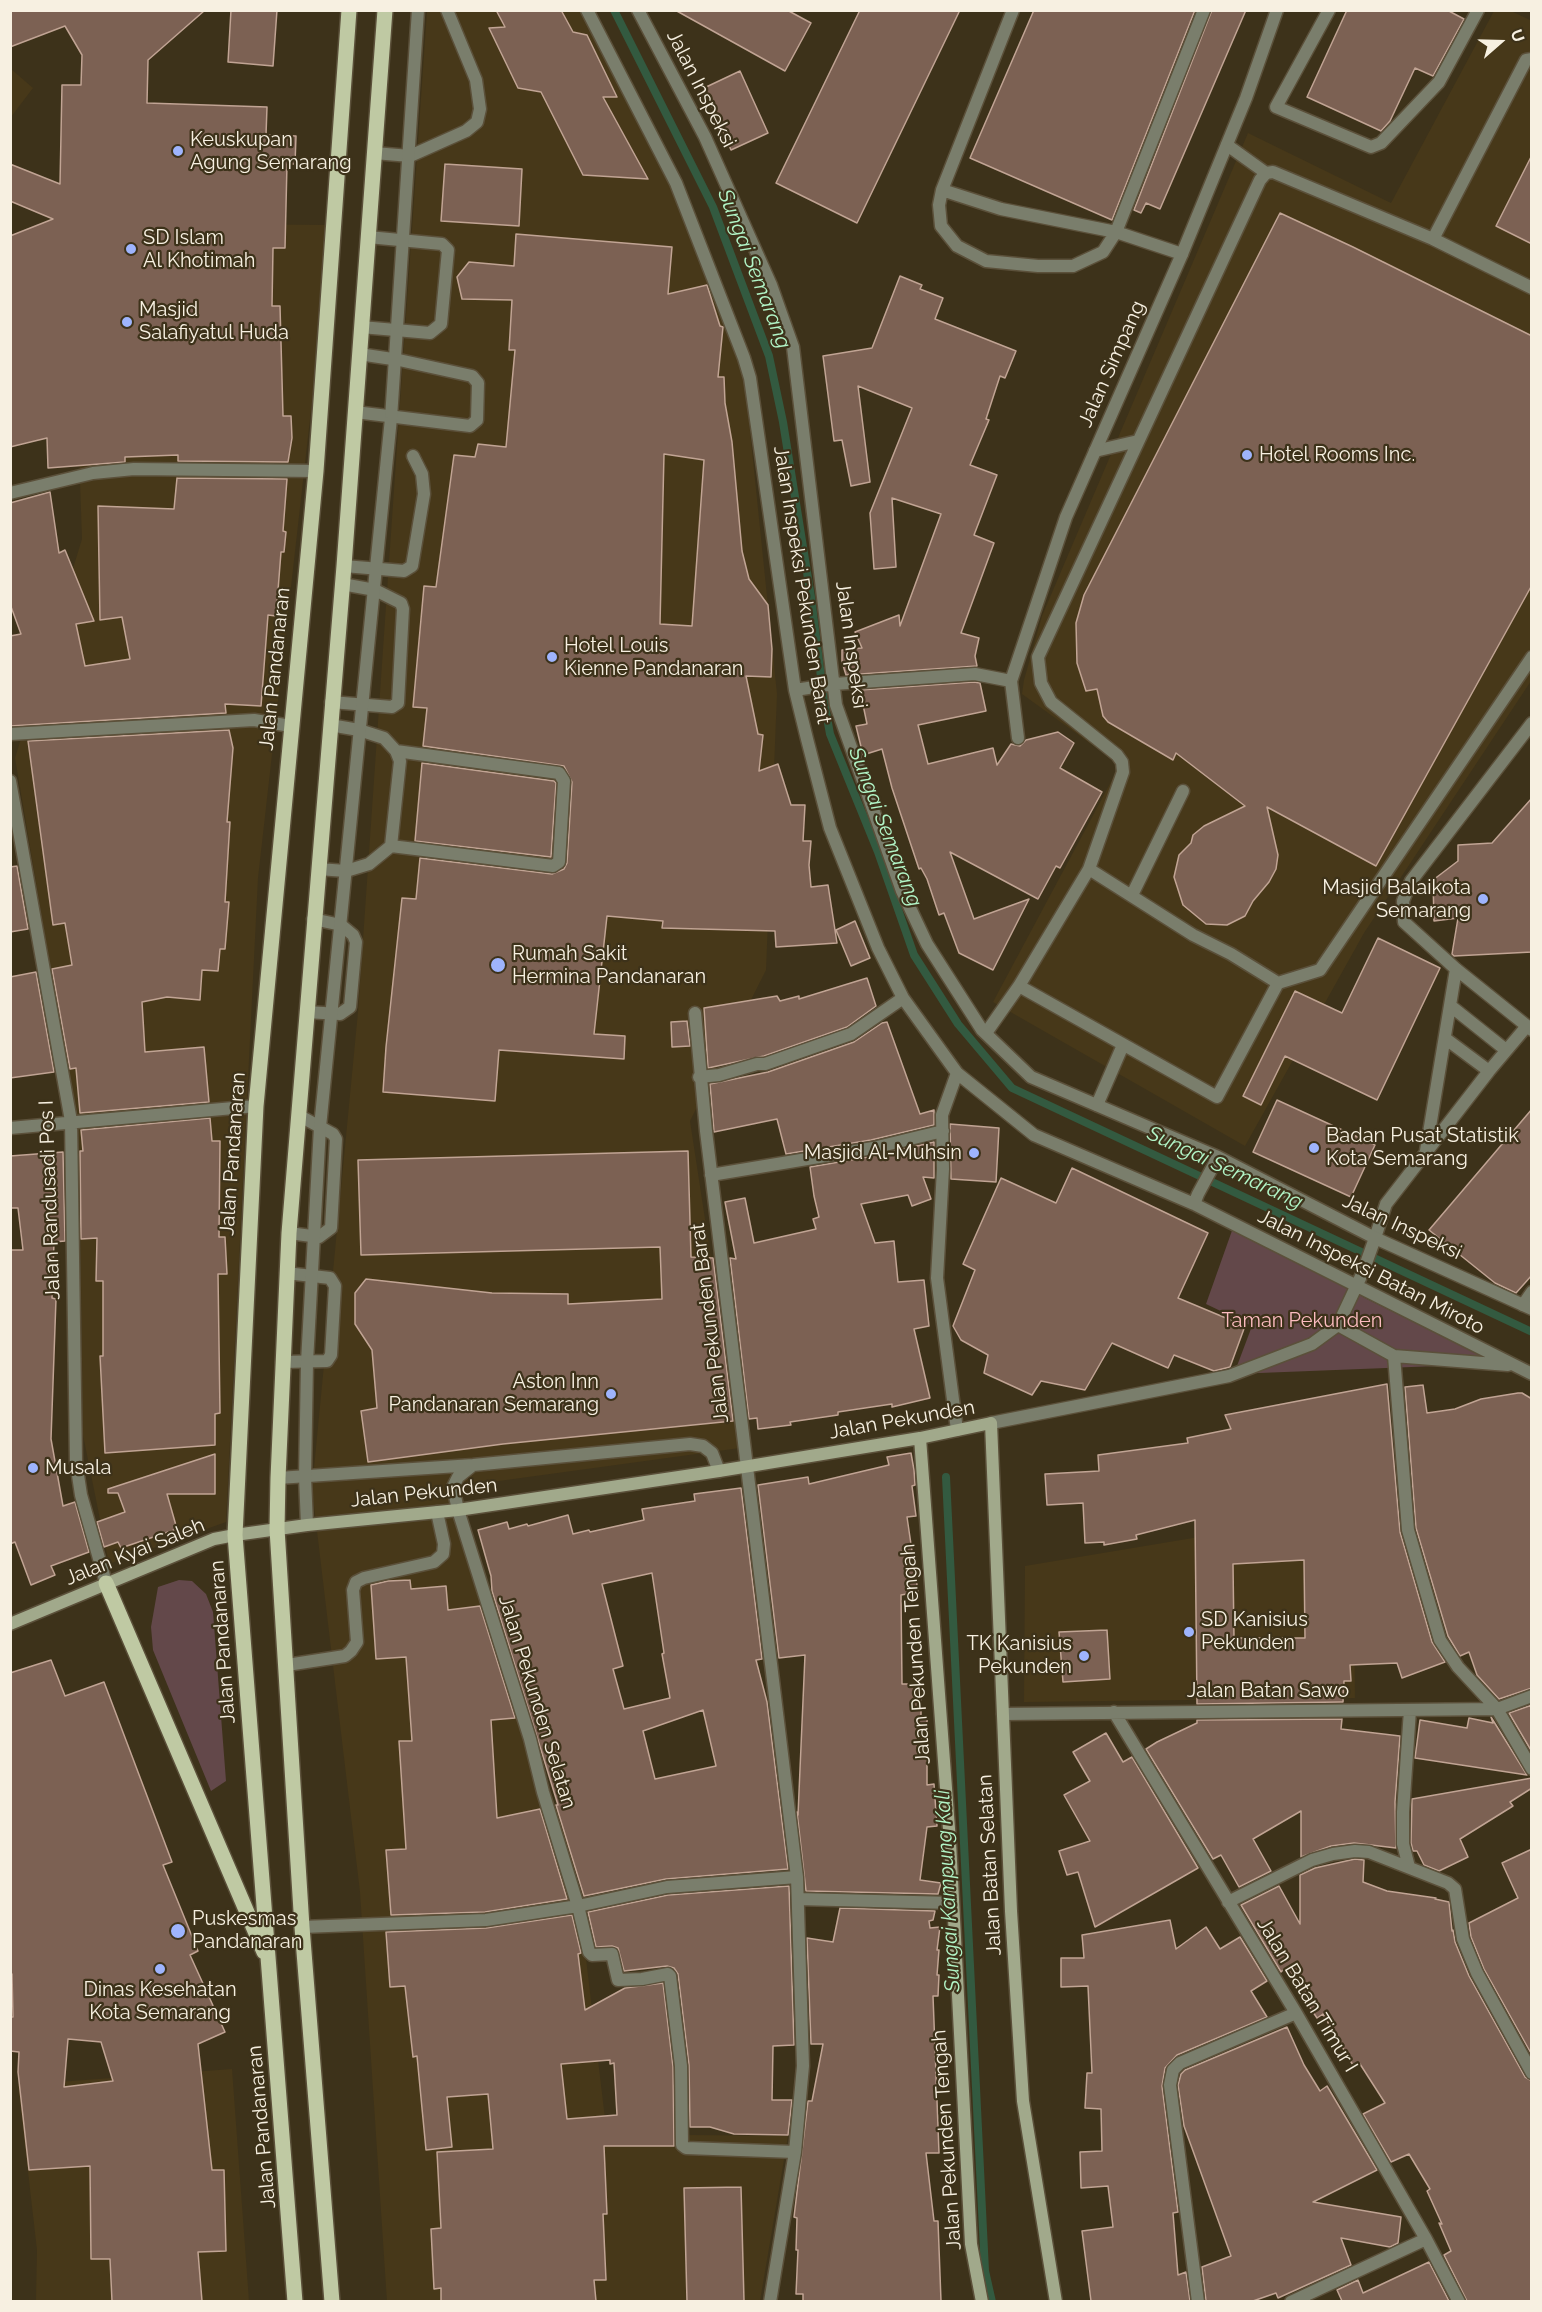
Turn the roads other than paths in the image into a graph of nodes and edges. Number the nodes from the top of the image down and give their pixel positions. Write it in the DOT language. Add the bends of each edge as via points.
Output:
graph roads {
  1 [pos="348,10"];
  2 [pos="385,10"];
  3 [pos="418,10"];
  4 [pos="447,10"];
  5 [pos="587,10"];
  6 [pos="638,10"];
  7 [pos="1013,10"];
  8 [pos="1204,10"];
  9 [pos="1277,10"];
  10 [pos="1329,10"];
  11 [pos="1478,10"];
  12 [pos="1530,60"];
  13 [pos="1227,145"];
  14 [pos="374,153"];
  15 [pos="410,156"];
  16 [pos="1266,173"];
  17 [pos="942,190"];
  18 [pos="1116,232"];
  19 [pos="368,237"];
  20 [pos="1433,239"];
  21 [pos="403,240"];
  22 [pos="1182,254"];
  23 [pos="1532,288"];
  24 [pos="361,327"];
  25 [pos="397,331"];
  26 [pos="359,354"];
  27 [pos="395,360"];
  28 [pos="355,412"];
  29 [pos="391,418"];
  30 [pos="1138,441"];
  31 [pos="1095,451"];
  32 [pos="413,456"];
  33 [pos="316,471"];
  34 [pos="10,493"];
  35 [pos="344,566"];
  36 [pos="376,570"];
  37 [pos="342,584"];
  38 [pos="375,590"];
  39 [pos="1532,657"];
  40 [pos="1011,681"];
  41 [pos="830,684"];
  42 [pos="797,689"];
  43 [pos="331,702"];
  44 [pos="362,706"];
  45 [pos="1532,723"];
  46 [pos="330,725"];
  47 [pos="291,726"];
  48 [pos="359,730"];
  49 [pos="10,734"];
  50 [pos="1018,738"];
  51 [pos="396,751"];
  52 [pos="10,781"];
  53 [pos="1183,791"];
  54 [pos="391,846"];
  55 [pos="318,869"];
  56 [pos="1089,870"];
  57 [pos="346,871"];
  58 [pos="1132,895"];
  59 [pos="313,919"];
  60 [pos="341,925"];
  61 [pos="1456,969"];
  62 [pos="1278,983"];
  63 [pos="1019,986"];
  64 [pos="903,998"];
  65 [pos="1452,1007"];
  66 [pos="306,1012"];
  67 [pos="695,1013"];
  68 [pos="332,1014"];
  69 [pos="1529,1028"];
  70 [pos="986,1034"];
  71 [pos="1446,1039"];
  72 [pos="1123,1045"];
  73 [pos="1506,1050"];
  74 [pos="1489,1071"];
  75 [pos="957,1073"];
  76 [pos="699,1077"];
  77 [pos="1097,1105"];
  78 [pos="256,1106"];
  79 [pos="298,1115"];
  80 [pos="71,1121"];
  81 [pos="320,1127"];
  82 [pos="10,1128"];
  83 [pos="943,1131"];
  84 [pos="1426,1152"];
  85 [pos="1217,1160"];
  86 [pos="711,1175"];
  87 [pos="1196,1199"];
  88 [pos="289,1233"];
  89 [pos="315,1236"];
  90 [pos="1374,1243"];
  91 [pos="286,1273"];
  92 [pos="312,1275"];
  93 [pos="1356,1286"];
  94 [pos="1532,1292"];
  95 [pos="1527,1307"];
  96 [pos="1338,1325"];
  97 [pos="1394,1356"];
  98 [pos="282,1362"];
  99 [pos="307,1362"];
  100 [pos="1515,1366"];
  101 [pos="1532,1374"];
  102 [pos="991,1423"];
  103 [pos="957,1430"];
  104 [pos="920,1438"];
  105 [pos="473,1465"];
  106 [pos="747,1467"];
  107 [pos="719,1472"];
  108 [pos="305,1477"];
  109 [pos="278,1478"];
  110 [pos="458,1510"];
  111 [pos="437,1512"];
  112 [pos="307,1525"];
  113 [pos="277,1529"];
  114 [pos="235,1535"];
  115 [pos="106,1583"];
  116 [pos="10,1624"];
  117 [pos="287,1665"];
  118 [pos="1532,1696"];
  119 [pos="1497,1709"];
  120 [pos="1410,1710"];
  121 [pos="1114,1712"];
  122 [pos="1003,1714"];
  123 [pos="1532,1768"];
  124 [pos="1409,1867"];
  125 [pos="797,1877"];
  126 [pos="798,1899"];
  127 [pos="1228,1902"];
  128 [pos="952,1903"];
  129 [pos="578,1906"];
  130 [pos="302,1927"];
  131 [pos="270,1966"];
  132 [pos="1296,2013"];
  133 [pos="1532,2073"];
  134 [pos="795,2152"];
  135 [pos="1426,2239"];
  136 [pos="295,2301"];
  137 [pos="332,2301"];
  138 [pos="770,2301"];
  139 [pos="982,2301"];
  140 [pos="1056,2301"];
  141 [pos="1198,2301"];
  142 [pos="1291,2301"];
  143 [pos="1460,2301"];
  1 -- 33 [label="main road, Jalan Pandanaran"];
  2 -- 14 [label="main road"];
  3 -- 15 [label="street"];
  4 -- 15 [label="street" via="476,80 480,110 477,122 466,131"];
  5 -- 42 [label="street, Jalan Inspeksi Pekunden Barat" via="676,183 750,378"];
  6 -- 41 [label="street, Jalan Inspeksi" via="705,137 771,285 793,347"];
  7 -- 17 [label="street"];
  8 -- 18 [label="street"];
  9 -- 13 [label="street, Jalan Simpang"];
  10 -- 11 [label="street" via="1276,106 1371,147 1382,143 1439,82"];
  12 -- 20 [label="street"];
  13 -- 16 [label="street"];
  13 -- 22 [label="street, Jalan Simpang"];
  14 -- 15 [label="street"];
  14 -- 19 [label="main road"];
  15 -- 21 [label="street"];
  16 -- 20 [label="street" via="1273,172"];
  16 -- 30 [label="street"];
  17 -- 18 [label="street" via="1001,209"];
  17 -- 18 [label="street" via="941,226 957,246 986,261 1073,266 1103,252"];
  18 -- 22 [label="street"];
  19 -- 21 [label="street"];
  19 -- 24 [label="main road"];
  20 -- 23 [label="street"];
  21 -- 25 [label="street"];
  21 -- 25 [label="street" via="442,244 448,250 441,324 430,333"];
  22 -- 31 [label="street, Jalan Simpang"];
  24 -- 25 [label="street"];
  24 -- 26 [label="main road"];
  25 -- 27 [label="street"];
  26 -- 27 [label="street"];
  26 -- 28 [label="main road"];
  27 -- 29 [label="street"];
  27 -- 29 [label="street" via="472,376 478,382 477,420 470,426"];
  28 -- 29 [label="street"];
  28 -- 35 [label="main road"];
  29 -- 36 [label="street"];
  30 -- 31 [label="street"];
  30 -- 56 [label="street" via="1038,657 1041,683 1051,702 1122,762 1123,772"];
  31 -- 40 [label="street, Jalan Simpang" via="1066,517"];
  32 -- 36 [label="street" via="422,474 424,494 412,566 404,571"];
  33 -- 34 [label="street" via="124,470 93,473"];
  33 -- 47 [label="main road, Jalan Pandanaran"];
  35 -- 36 [label="street"];
  35 -- 37 [label="main road"];
  36 -- 38 [label="street"];
  37 -- 38 [label="street"];
  37 -- 43 [label="main road"];
  38 -- 44 [label="street"];
  38 -- 44 [label="street" via="401,603 403,609 398,703 392,707"];
  39 -- 62 [label="street" via="1320,969"];
  40 -- 41 [label="street" via="975,674"];
  40 -- 50 [label="street, Jalan Simpang"];
  41 -- 42 [label="street"];
  41 -- 70 [label="street, Jalan Inspeksi" via="902,891 927,944"];
  42 -- 64 [label="street, Jalan Inspeksi Pekunden Barat" via="830,828 878,948"];
  43 -- 44 [label="street"];
  43 -- 46 [label="main road"];
  44 -- 48 [label="street"];
  45 -- 61 [label="street" via="1411,881 1403,901 1404,922"];
  46 -- 48 [label="street"];
  46 -- 55 [label="main road"];
  47 -- 49 [label="street" via="254,720"];
  47 -- 78 [label="main road, Jalan Pandanaran"];
  48 -- 51 [label="street" via="384,738"];
  48 -- 57 [label="street"];
  51 -- 54 [label="street" via="400,761"];
  51 -- 54 [label="street" via="559,773 564,781 559,862 553,866"];
  52 -- 80 [label="street, Jalan Randusadi Pos I"];
  53 -- 58 [label="street"];
  54 -- 57 [label="street" via="369,864"];
  55 -- 57 [label="street"];
  55 -- 59 [label="main road"];
  56 -- 58 [label="street"];
  56 -- 63 [label="street"];
  57 -- 60 [label="street"];
  58 -- 62 [label="street"];
  59 -- 60 [label="street"];
  59 -- 66 [label="main road"];
  60 -- 68 [label="street"];
  60 -- 68 [label="street" via="356,942 350,1007"];
  61 -- 65 [label="street"];
  61 -- 69 [label="street"];
  62 -- 72 [label="street" via="1217,1097"];
  63 -- 70 [label="street"];
  63 -- 72 [label="street"];
  64 -- 75 [label="street, Jalan Inspeksi Pekunden Barat"];
  64 -- 76 [label="street" via="851,1034 765,1064"];
  65 -- 71 [label="street"];
  65 -- 73 [label="street"];
  66 -- 68 [label="street"];
  66 -- 79 [label="main road"];
  67 -- 76 [label="street, Jalan Pekunden Barat"];
  68 -- 81 [label="street"];
  69 -- 73 [label="street"];
  70 -- 77 [label="street, Jalan Inspeksi" via="1031,1077"];
  71 -- 74 [label="street"];
  71 -- 84 [label="street"];
  72 -- 77 [label="street"];
  73 -- 74 [label="street"];
  74 -- 84 [label="street"];
  75 -- 83 [label="street" via="942,1115"];
  75 -- 87 [label="street, Jalan Inspeksi Pekunden Barat" via="1034,1135"];
  76 -- 86 [label="street, Jalan Pekunden Barat"];
  77 -- 85 [label="street, Jalan Inspeksi"];
  78 -- 80 [label="street"];
  78 -- 114 [label="main road, Jalan Pandanaran"];
  79 -- 81 [label="street"];
  79 -- 88 [label="main road"];
  80 -- 82 [label="street"];
  80 -- 115 [label="street, Jalan Randusadi Pos I" via="76,1462 81,1495"];
  81 -- 89 [label="street"];
  83 -- 86 [label="street" via="873,1148"];
  83 -- 103 [label="street" via="937,1278"];
  84 -- 90 [label="street" via="1386,1204"];
  85 -- 87 [label="street"];
  85 -- 90 [label="street, Jalan Inspeksi"];
  86 -- 106 [label="street, Jalan Pekunden Barat"];
  87 -- 93 [label="street, Jalan Inspeksi Batan Miroto"];
  88 -- 89 [label="street"];
  88 -- 91 [label="main road"];
  89 -- 92 [label="street"];
  90 -- 93 [label="street"];
  90 -- 95 [label="street, Jalan Inspeksi"];
  91 -- 92 [label="street"];
  91 -- 98 [label="main road"];
  92 -- 99 [label="street"];
  92 -- 99 [label="street" via="330,1278 334,1286 331,1355 327,1361"];
  93 -- 96 [label="street"];
  93 -- 100 [label="street, Jalan Inspeksi Batan Miroto"];
  94 -- 95 [label="street"];
  96 -- 97 [label="street"];
  96 -- 102 [label="street, Jalan Pekunden" via="1312,1344 1229,1376"];
  97 -- 100 [label="street"];
  97 -- 119 [label="street" via="1407,1530 1431,1613 1440,1640 1458,1667"];
  98 -- 99 [label="street"];
  98 -- 109 [label="main road"];
  99 -- 108 [label="street"];
  100 -- 101 [label="street, Jalan Inspeksi Batan Miroto"];
  102 -- 103 [label="main road, Jalan Pekunden"];
  102 -- 122 [label="main road, Jalan Batan Selatan"];
  103 -- 104 [label="main road, Jalan Pekunden"];
  104 -- 106 [label="main road, Jalan Pekunden"];
  104 -- 128 [label="main road, Jalan Pekunden Tengah"];
  105 -- 107 [label="street" via="690,1444 703,1446 712,1453"];
  105 -- 108 [label="street"];
  105 -- 110 [label="street, Jalan Pekunden Selatan" via="458,1477 453,1487"];
  106 -- 107 [label="main road, Jalan Pekunden"];
  106 -- 125 [label="street"];
  107 -- 110 [label="main road, Jalan Pekunden"];
  108 -- 109 [label="street"];
  108 -- 112 [label="street"];
  109 -- 113 [label="main road"];
  110 -- 111 [label="main road, Jalan Pekunden"];
  110 -- 129 [label="street, Jalan Pekunden Selatan"];
  111 -- 112 [label="main road, Jalan Pekunden"];
  111 -- 117 [label="street" via="444,1544 435,1562 356,1582 353,1590 357,1642 351,1651 345,1656"];
  112 -- 113 [label="main road, Jalan Pekunden"];
  113 -- 114 [label="main road, Jalan Kyai Saleh"];
  113 -- 117 [label="main road"];
  114 -- 115 [label="main road, Jalan Kyai Saleh" via="214,1539"];
  114 -- 131 [label="main road, Jalan Pandanaran"];
  115 -- 116 [label="main road, Jalan Kyai Saleh"];
  115 -- 131 [label="main road"];
  117 -- 130 [label="main road"];
  118 -- 119 [label="street, Jalan Batan Sawo"];
  119 -- 120 [label="street, Jalan Batan Sawo"];
  119 -- 123 [label="street"];
  120 -- 121 [label="street, Jalan Batan Sawo"];
  120 -- 124 [label="street" via="1403,1812 1403,1844"];
  121 -- 122 [label="street, Jalan Batan Sawo"];
  121 -- 127 [label="street, Jalan Batan Timur I"];
  122 -- 140 [label="main road, Jalan Batan Selatan" via="1023,2101"];
  124 -- 127 [label="street" via="1369,1852 1333,1854 1312,1860"];
  124 -- 133 [label="street" via="1455,1889 1463,1939 1477,1973"];
  125 -- 126 [label="street"];
  125 -- 129 [label="street" via="667,1887"];
  126 -- 128 [label="street"];
  126 -- 134 [label="street" via="803,2066"];
  127 -- 132 [label="street, Jalan Batan Timur I"];
  128 -- 139 [label="main road, Jalan Pekunden Tengah" via="971,2244"];
  129 -- 130 [label="street" via="486,1920"];
  129 -- 134 [label="street, Jalan Pekunden Selatan" via="589,1952 612,1954 616,1979 670,1976 681,2066 682,2145"];
  130 -- 137 [label="main road"];
  131 -- 136 [label="main road, Jalan Pandanaran"];
  132 -- 135 [label="street, Jalan Batan Timur I"];
  132 -- 141 [label="street" via="1180,2063 1173,2070 1170,2085"];
  134 -- 138 [label="street"];
  135 -- 142 [label="street"];
  135 -- 143 [label="street, Jalan Batan Timur I"];
}
